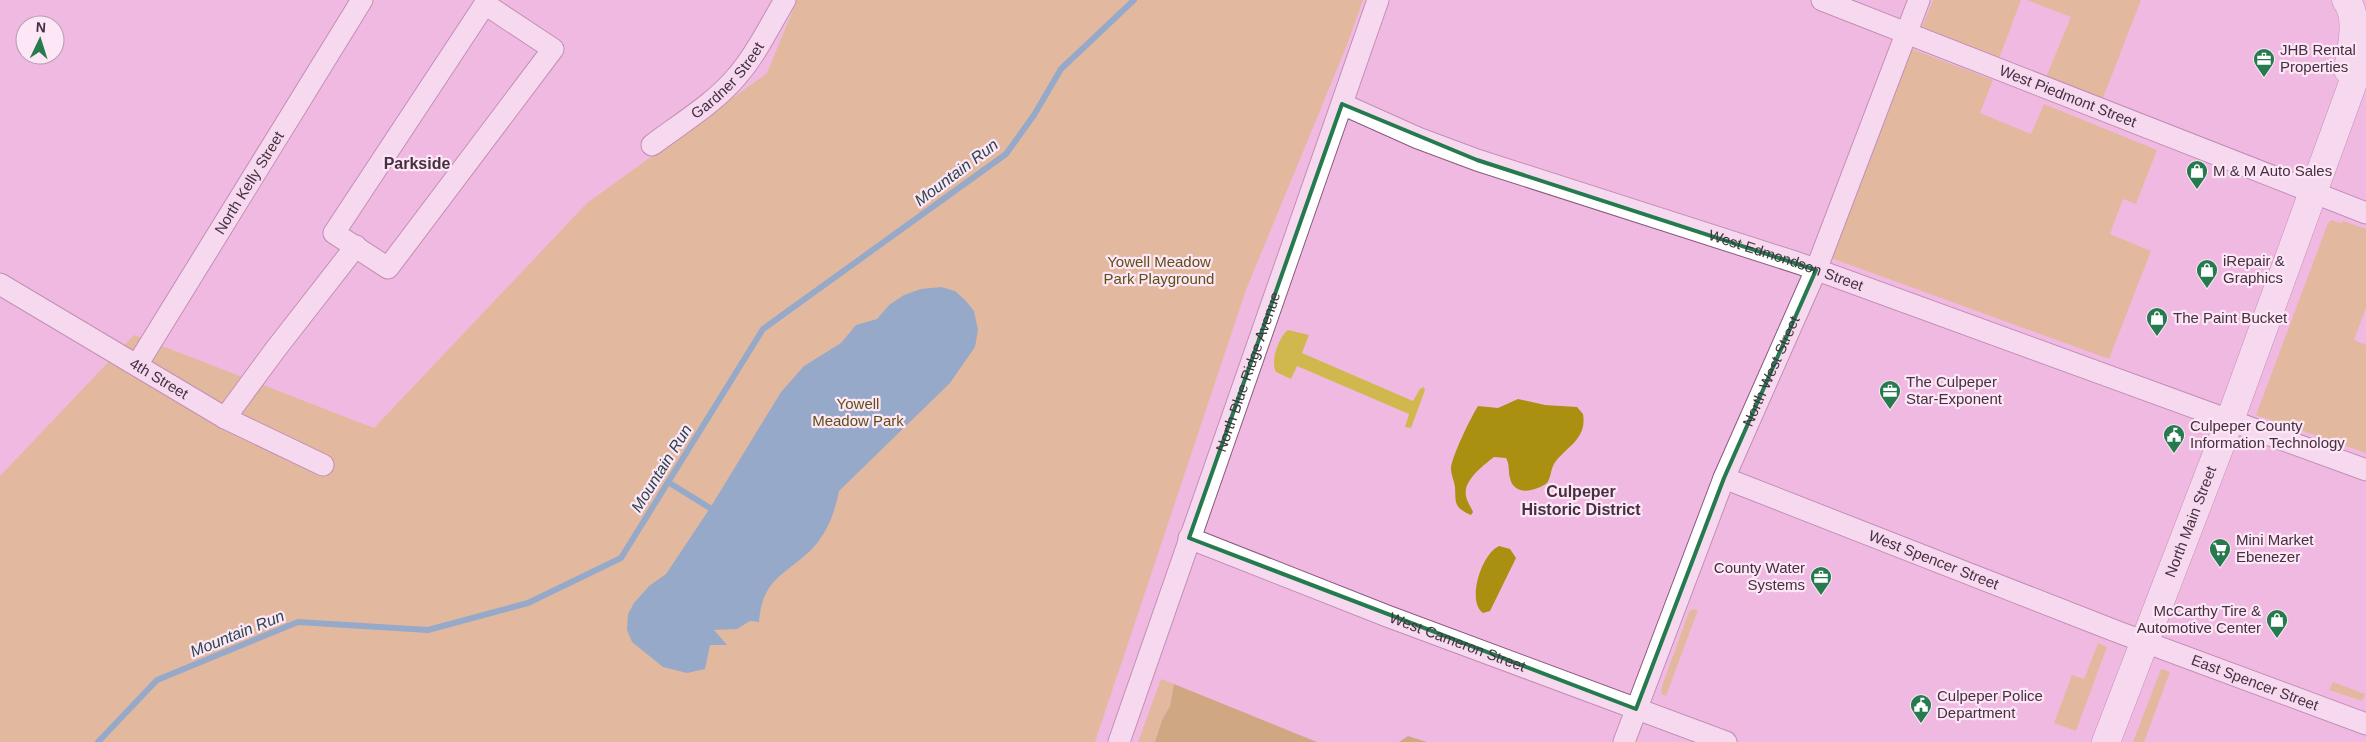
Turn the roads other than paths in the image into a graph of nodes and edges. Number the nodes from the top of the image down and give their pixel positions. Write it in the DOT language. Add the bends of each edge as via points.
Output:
graph roads {
  1 [pos="362,0"];
  2 [pos="785,0"];
  3 [pos="1378,0"];
  4 [pos="1822,0"];
  5 [pos="1919,0"];
  6 [pos="2346,0"];
  7 [pos="1905,33"];
  8 [pos="2366,47"];
  9 [pos="1342,104"];
  10 [pos="2343,108"];
  11 [pos="652,145"];
  12 [pos="2312,193"];
  13 [pos="2366,213"];
  14 [pos="356,246"];
  15 [pos="1816,270"];
  16 [pos="0,284"];
  17 [pos="137,365"];
  18 [pos="225,418"];
  19 [pos="2230,420"];
  20 [pos="323,465"];
  21 [pos="2366,470"];
  22 [pos="1724,478"];
  23 [pos="1189,538"];
  24 [pos="2143,641"];
  25 [pos="1636,709"];
  26 [pos="2366,724"];
  27 [pos="1119,742"];
  28 [pos="1624,742"];
  29 [pos="1726,742"];
  30 [pos="2106,742"];
  1 -- 17 [label="street, North Kelly Street"];
  2 -- 11 [label="street, Gardner Street" via="738,75"];
  3 -- 9 [label="street, North Blue Ridge Avenue"];
  4 -- 7 [label="street, West Piedmont Street"];
  5 -- 7 [label="street, North West Street"];
  6 -- 10 [label="main road" via="2354,22"];
  7 -- 12 [label="street, West Piedmont Street"];
  7 -- 15 [label="street, North West Street"];
  8 -- 10 [label="main road, North Main Street"];
  9 -- 15 [label="street, West Edmondson Street" via="1477,160"];
  9 -- 23 [label="street, North Blue Ridge Avenue"];
  10 -- 12 [label="main road, North Main Street"];
  12 -- 13 [label="street, West Piedmont Street"];
  12 -- 19 [label="main road, North Main Street"];
  14 -- 14 [label="street" via="334,234 485,4 553,49 388,268"];
  14 -- 18 [label="street"];
  15 -- 19 [label="street, West Edmondson Street"];
  15 -- 22 [label="street, North West Street"];
  16 -- 17 [label="street, 4th Street"];
  17 -- 18 [label="street, 4th Street"];
  18 -- 20 [label="street, 4th Street"];
  19 -- 21 [label="street, West Edmondson Street"];
  19 -- 24 [label="main road, North Main Street"];
  22 -- 24 [label="street, West Spencer Street"];
  22 -- 25 [label="street, North West Street"];
  23 -- 25 [label="street, West Cameron Street"];
  23 -- 27 [label="street, North Blue Ridge Avenue"];
  24 -- 26 [label="street, East Spencer Street"];
  24 -- 30 [label="main road, North Main Street"];
  25 -- 28 [label="street, North West Street"];
  25 -- 29 [label="street, West Cameron Street"];
}
